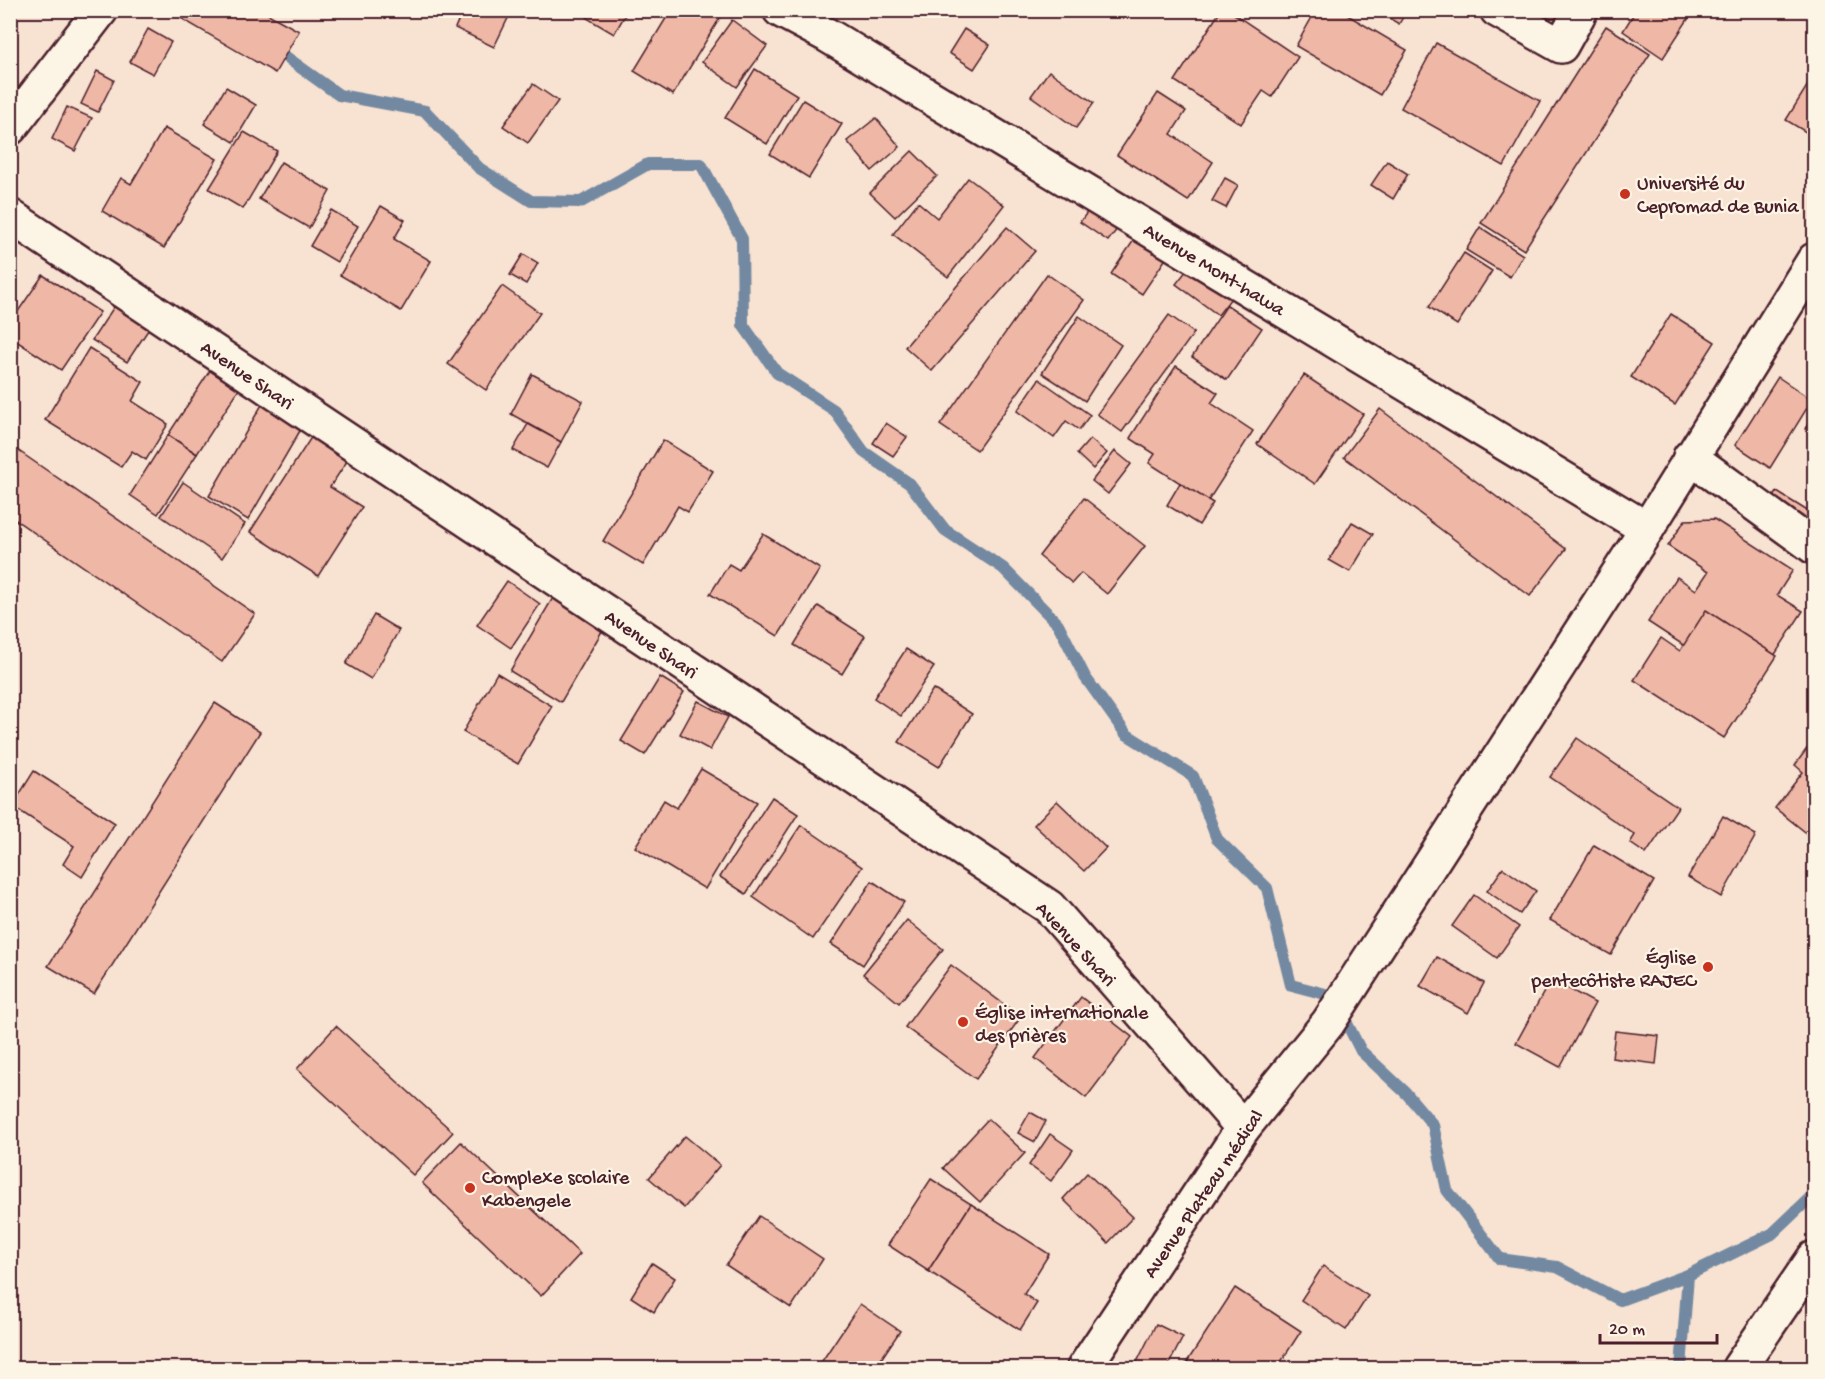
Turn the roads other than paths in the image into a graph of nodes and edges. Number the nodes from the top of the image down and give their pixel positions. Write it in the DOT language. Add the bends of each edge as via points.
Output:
graph roads {
  1 [pos="101,10"];
  2 [pos="780,10"];
  3 [pos="1497,10"];
  4 [pos="1581,10"];
  5 [pos="10,128"];
  6 [pos="10,216"];
  7 [pos="1815,260"];
  8 [pos="1690,457"];
  9 [pos="1647,529"];
  10 [pos="1815,547"];
  11 [pos="1243,1128"];
  12 [pos="1815,1258"];
  13 [pos="1084,1368"];
  14 [pos="1739,1368"];
  1 -- 5 [label="street"];
  2 -- 9 [label="street, Avenue Mont-hawa"];
  3 -- 4 [label="street" via="1560,46"];
  6 -- 11 [label="street, Avenue Shari" via="1049,907"];
  7 -- 8 [label="street, Avenue Plateau médical"];
  8 -- 9 [label="street, Avenue Plateau médical"];
  8 -- 10 [label="street"];
  9 -- 11 [label="street, Avenue Plateau médical" via="1328,1023"];
  11 -- 13 [label="street, Avenue Plateau médical"];
  12 -- 14 [label="street"];
}
